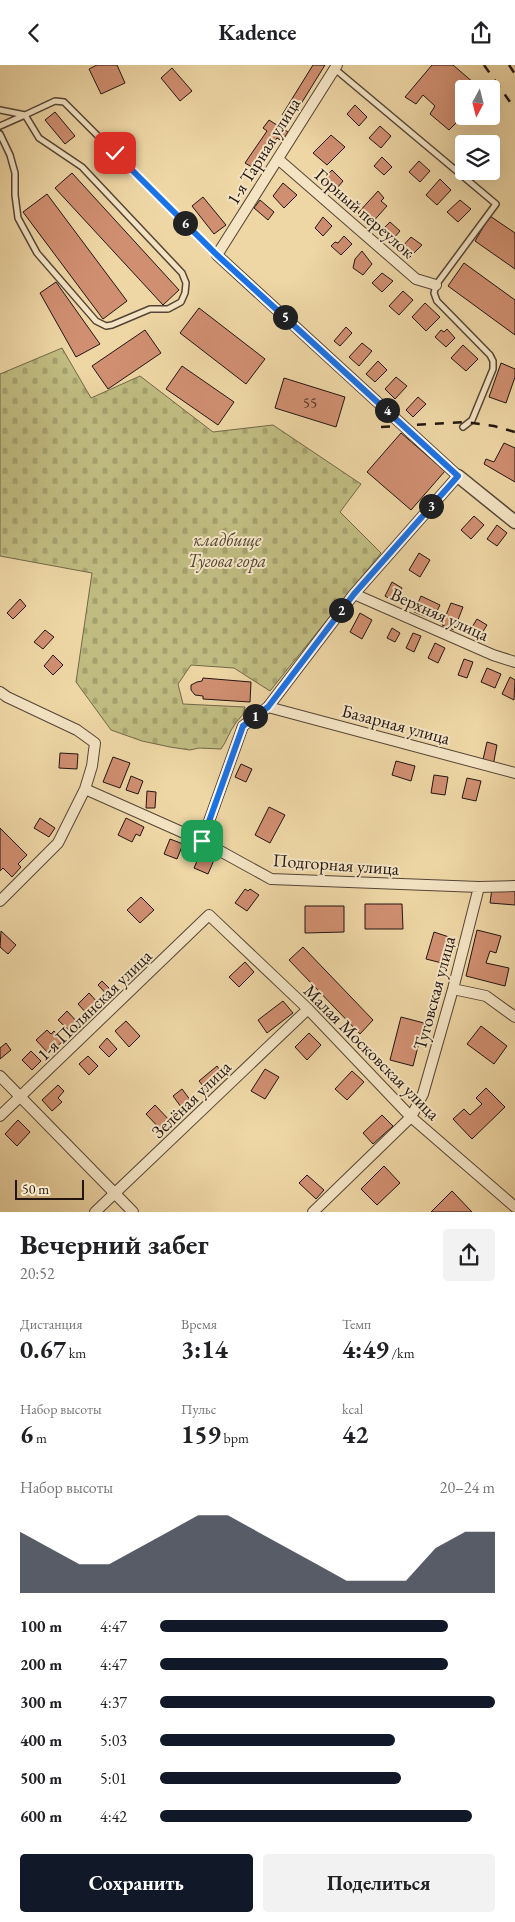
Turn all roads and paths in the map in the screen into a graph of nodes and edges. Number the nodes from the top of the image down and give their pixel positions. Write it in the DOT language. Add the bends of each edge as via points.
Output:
graph roads {
  1 [pos="336,67"];
  2 [pos="0,110"];
  3 [pos="25,115"];
  4 [pos="0,126"];
  5 [pos="0,134"];
  6 [pos="278,159"];
  7 [pos="217,255"];
  8 [pos="436,285"];
  9 [pos="463,427"];
  10 [pos="458,476"];
  11 [pos="515,522"];
  12 [pos="354,594"];
  13 [pos="515,662"];
  14 [pos="0,692"];
  15 [pos="268,707"];
  16 [pos="514,770"];
  17 [pos="85,789"];
  18 [pos="202,841"];
  19 [pos="515,886"];
  20 [pos="479,887"];
  21 [pos="0,901"];
  22 [pos="209,915"];
  23 [pos="453,989"];
  24 [pos="308,1009"];
  25 [pos="515,1017"];
  26 [pos="0,1077"];
  27 [pos="20,1098"];
  28 [pos="0,1116"];
  29 [pos="411,1117"];
  30 [pos="115,1194"];
  31 [pos="515,1207"];
  32 [pos="95,1212"];
  33 [pos="133,1212"];
  34 [pos="313,1212"];
  1 -- 6 [label="street, 1-я Тарная улица"];
  1 -- 8 [label="lane" via="496,204"];
  2 -- 3 [label="lane"];
  3 -- 4 [label="lane"];
  3 -- 5 [label="lane" via="39,138 82,167 178,269 186,283 181,302 168,309 150,309 112,325 96,321 37,253 18,218 14,173"];
  3 -- 7 [label="lane" via="55,101 64,102"];
  6 -- 7 [label="street, 1-я Тарная улица"];
  6 -- 8 [label="street, Горный переулок" via="416,279"];
  7 -- 10 [label="street"];
  8 -- 9 [label="lane" via="437,301 493,361 493,369 472,420"];
  10 -- 11 [label="street"];
  10 -- 12 [label="street"];
  12 -- 13 [label="street, Верхняя улица"];
  12 -- 15 [label="street"];
  14 -- 17 [label="street" via="77,730 94,743"];
  15 -- 16 [label="street, Базарная улица"];
  15 -- 18 [label="street" via="243,726"];
  17 -- 18 [label="street, Подгорная улица"];
  17 -- 21 [label="street" via="58,843"];
  18 -- 20 [label="street, Подгорная улица" via="271,879"];
  19 -- 20 [label="street, Подгорная улица"];
  20 -- 23 [label="street, Туговская улица"];
  22 -- 24 [label="street, Малая Московская улица"];
  22 -- 27 [label="street, 1-я Полянская улица"];
  23 -- 25 [label="street" via="486,996"];
  23 -- 29 [label="street, Туговская улица" via="423,1094"];
  24 -- 29 [label="street, Малая Московская улица"];
  24 -- 30 [label="street, Зелёная улица"];
  26 -- 27 [label="street"];
  27 -- 28 [label="street, 1-я Полянская улица"];
  27 -- 30 [label="street"];
  29 -- 31 [label="street, Малая Московская улица"];
  29 -- 34 [label="street, Туговская улица"];
  30 -- 32 [label="street, Зелёная улица"];
  30 -- 33 [label="street"];
}
